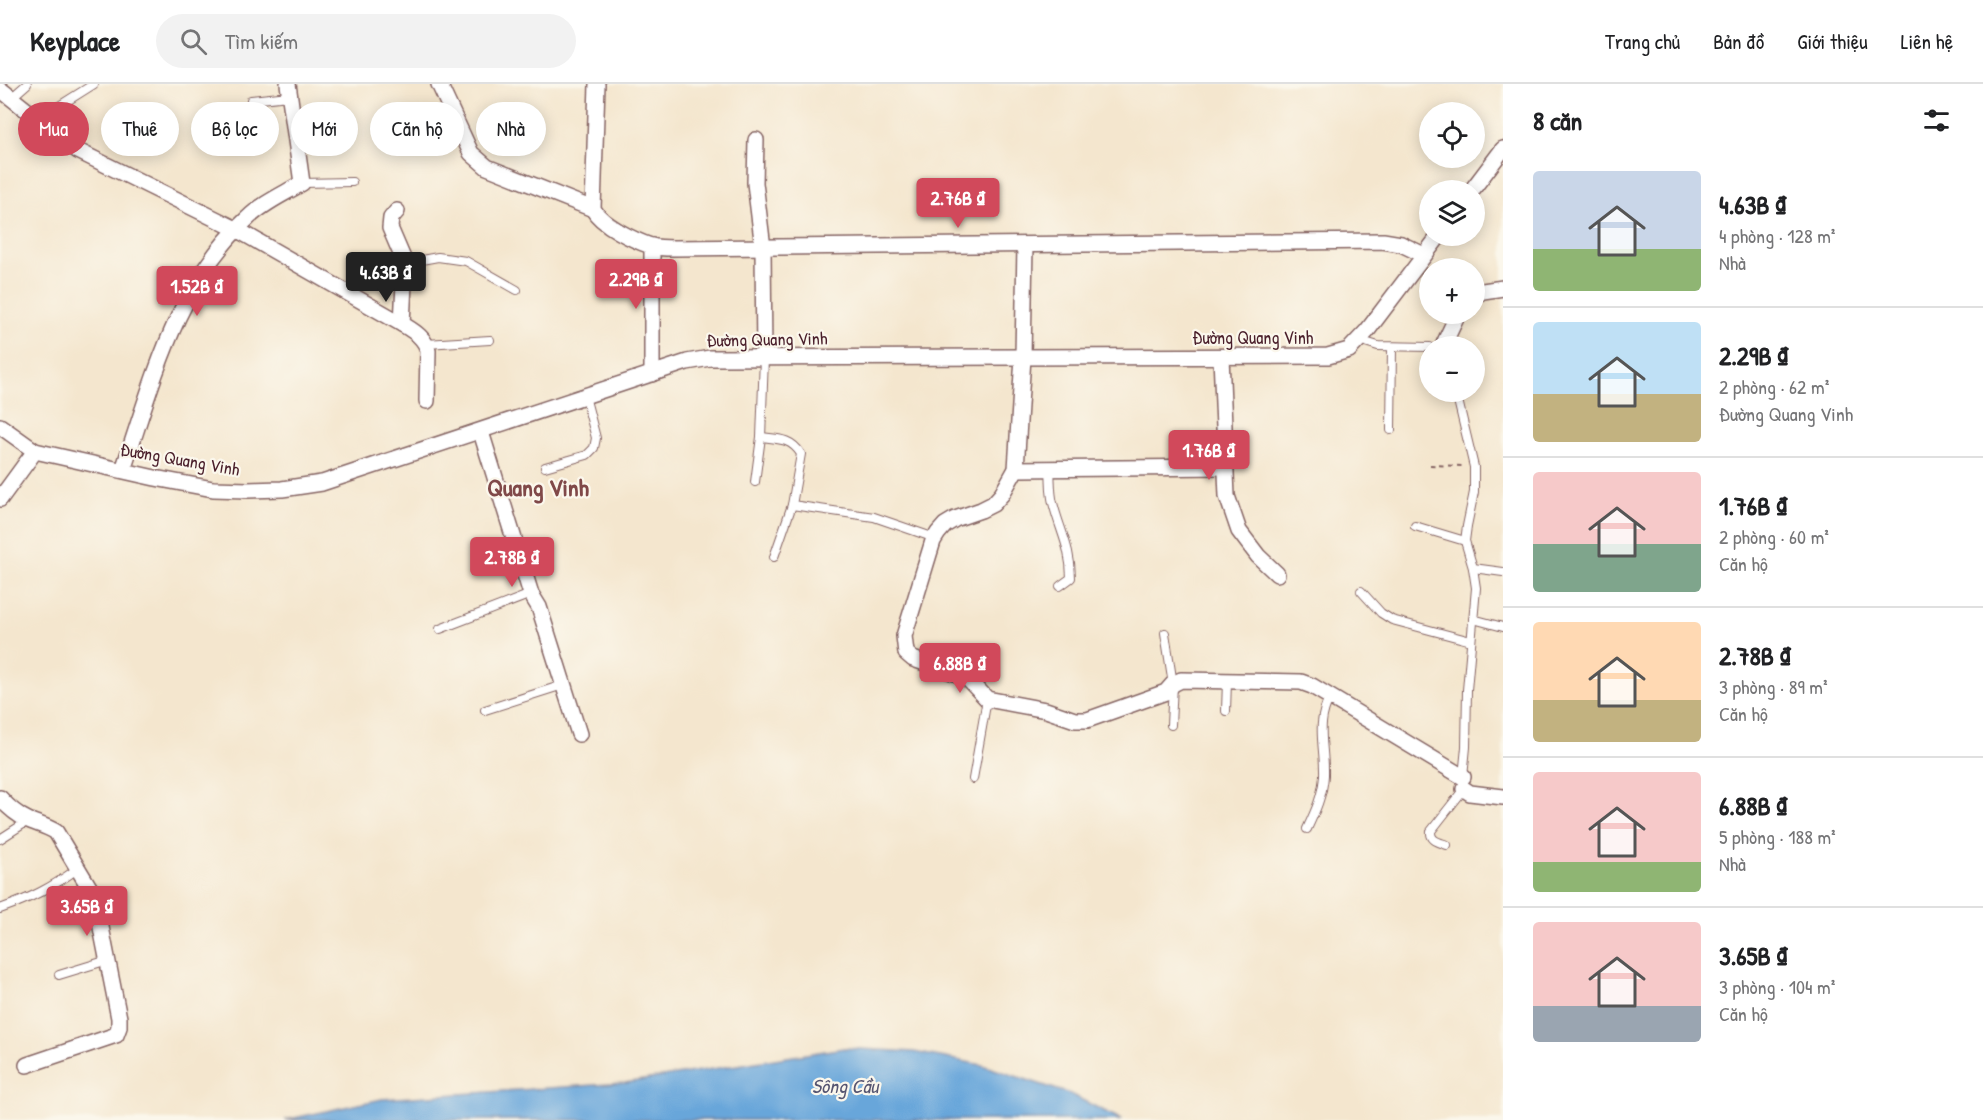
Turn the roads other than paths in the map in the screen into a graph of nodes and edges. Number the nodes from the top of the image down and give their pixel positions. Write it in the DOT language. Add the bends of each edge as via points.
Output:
graph roads {
  1 [pos="27,84"];
  2 [pos="94,84"];
  3 [pos="438,84"];
  4 [pos="597,84"];
  5 [pos="288,90"];
  6 [pos="5,94"];
  7 [pos="251,100"];
  8 [pos="66,102"];
  9 [pos="18,105"];
  10 [pos="756,140"];
  11 [pos="1503,149"];
  12 [pos="88,156"];
  13 [pos="1480,180"];
  14 [pos="352,182"];
  15 [pos="302,183"];
  16 [pos="593,209"];
  17 [pos="397,211"];
  18 [pos="236,229"];
  19 [pos="1025,245"];
  20 [pos="652,246"];
  21 [pos="1431,246"];
  22 [pos="763,248"];
  23 [pos="1424,255"];
  24 [pos="405,263"];
  25 [pos="1503,288"];
  26 [pos="516,290"];
  27 [pos="1485,291"];
  28 [pos="402,324"];
  29 [pos="490,340"];
  30 [pos="1359,340"];
  31 [pos="426,344"];
  32 [pos="1392,347"];
  33 [pos="1419,347"];
  34 [pos="1023,357"];
  35 [pos="1221,357"];
  36 [pos="764,358"];
  37 [pos="652,374"];
  38 [pos="585,396"];
  39 [pos="427,401"];
  40 [pos="1458,402"];
  41 [pos="0,426"];
  42 [pos="1391,430"];
  43 [pos="481,432"];
  44 [pos="761,437"];
  45 [pos="35,451"];
  46 [pos="545,467"];
  47 [pos="1225,467"];
  48 [pos="1016,469"];
  49 [pos="1050,469"];
  50 [pos="123,470"];
  51 [pos="754,482"];
  52 [pos="0,499"];
  53 [pos="792,505"];
  54 [pos="1415,526"];
  55 [pos="934,538"];
  56 [pos="1465,541"];
  57 [pos="774,557"];
  58 [pos="1473,568"];
  59 [pos="1503,572"];
  60 [pos="1277,574"];
  61 [pos="1060,586"];
  62 [pos="1361,591"];
  63 [pos="531,594"];
  64 [pos="1473,619"];
  65 [pos="1503,627"];
  66 [pos="440,629"];
  67 [pos="1165,633"];
  68 [pos="1471,641"];
  69 [pos="1227,681"];
  70 [pos="1173,684"];
  71 [pos="563,685"];
  72 [pos="1330,697"];
  73 [pos="987,699"];
  74 [pos="485,710"];
  75 [pos="1226,711"];
  76 [pos="1172,725"];
  77 [pos="579,734"];
  78 [pos="973,779"];
  79 [pos="1463,783"];
  80 [pos="1503,797"];
  81 [pos="0,798"];
  82 [pos="29,820"];
  83 [pos="1307,829"];
  84 [pos="0,839"];
  85 [pos="1447,845"];
  86 [pos="77,869"];
  87 [pos="0,909"];
  88 [pos="108,960"];
  89 [pos="60,975"];
  90 [pos="27,1065"];
  1 -- 6 [label="lane"];
  2 -- 8 [label="lane"];
  3 -- 16 [label="street" via="471,153 486,167"];
  4 -- 16 [label="street"];
  5 -- 7 [label="lane"];
  5 -- 15 [label="street"];
  6 -- 9 [label="street"];
  10 -- 22 [label="street" via="755,183"];
  11 -- 13 [label="street"];
  12 -- 18 [label="street"];
  14 -- 15 [label="lane"];
  15 -- 18 [label="street" via="249,216"];
  16 -- 20 [label="street" via="606,225"];
  17 -- 24 [label="street" via="390,228"];
  18 -- 28 [label="street"];
  18 -- 50 [label="street" via="198,276 163,352"];
  19 -- 22 [label="street"];
  19 -- 23 [label="street" via="1383,241"];
  19 -- 34 [label="street"];
  20 -- 22 [label="street"];
  20 -- 37 [label="street"];
  21 -- 23 [label="street, Đường Quang Vinh"];
  22 -- 36 [label="street"];
  23 -- 30 [label="street, Đường Quang Vinh"];
  24 -- 26 [label="lane" via="438,257 466,261"];
  24 -- 28 [label="street"];
  25 -- 27 [label="street"];
  28 -- 31 [label="street"];
  29 -- 31 [label="lane"];
  30 -- 32 [label="lane"];
  30 -- 35 [label="street, Đường Quang Vinh" via="1350,350 1328,356"];
  31 -- 39 [label="street"];
  32 -- 33 [label="lane"];
  32 -- 42 [label="lane"];
  34 -- 35 [label="street, Đường Quang Vinh"];
  34 -- 36 [label="street, Đường Quang Vinh"];
  34 -- 48 [label="street"];
  35 -- 47 [label="street"];
  36 -- 37 [label="street, Đường Quang Vinh" via="710,358"];
  36 -- 44 [label="lane"];
  37 -- 38 [label="street, Đường Quang Vinh"];
  38 -- 43 [label="street, Đường Quang Vinh"];
  38 -- 46 [label="lane" via="596,438 594,448 587,455"];
  40 -- 56 [label="lane" via="1474,467 1474,492"];
  41 -- 45 [label="street, Đường Quang Vinh"];
  43 -- 50 [label="street, Đường Quang Vinh" via="322,483 282,489 213,489"];
  43 -- 63 [label="street"];
  44 -- 51 [label="lane"];
  44 -- 53 [label="lane" via="795,445 801,454"];
  45 -- 50 [label="street, Đường Quang Vinh"];
  45 -- 52 [label="street"];
  47 -- 49 [label="street"];
  47 -- 60 [label="street" via="1227,496 1239,531"];
  48 -- 49 [label="street"];
  48 -- 55 [label="street" via="993,504 955,519"];
  49 -- 61 [label="lane" via="1052,499 1071,561 1071,578"];
  53 -- 55 [label="lane" via="874,517"];
  53 -- 57 [label="lane"];
  54 -- 56 [label="lane"];
  55 -- 73 [label="street" via="904,636 906,652 913,659 966,677"];
  56 -- 58 [label="lane"];
  58 -- 59 [label="lane"];
  58 -- 64 [label="lane"];
  62 -- 68 [label="lane" via="1392,620"];
  63 -- 66 [label="lane"];
  63 -- 71 [label="street" via="539,607"];
  64 -- 65 [label="lane"];
  64 -- 68 [label="lane"];
  67 -- 70 [label="lane"];
  68 -- 79 [label="lane"];
  69 -- 70 [label="street" via="1181,680"];
  69 -- 72 [label="street" via="1301,682"];
  69 -- 75 [label="lane"];
  70 -- 73 [label="street" via="1166,692 1087,720"];
  70 -- 76 [label="lane"];
  71 -- 74 [label="lane"];
  71 -- 77 [label="street"];
  72 -- 79 [label="street"];
  72 -- 83 [label="lane" via="1322,718 1324,778 1317,810"];
  73 -- 78 [label="lane"];
  79 -- 80 [label="street" via="1470,794"];
  79 -- 85 [label="lane" via="1431,831 1433,840"];
  81 -- 82 [label="street"];
  82 -- 84 [label="lane"];
  82 -- 86 [label="street" via="56,832"];
  86 -- 87 [label="lane" via="32,897"];
  86 -- 88 [label="street" via="96,902"];
  88 -- 89 [label="lane"];
  88 -- 90 [label="street" via="120,1027 116,1035"];
}
